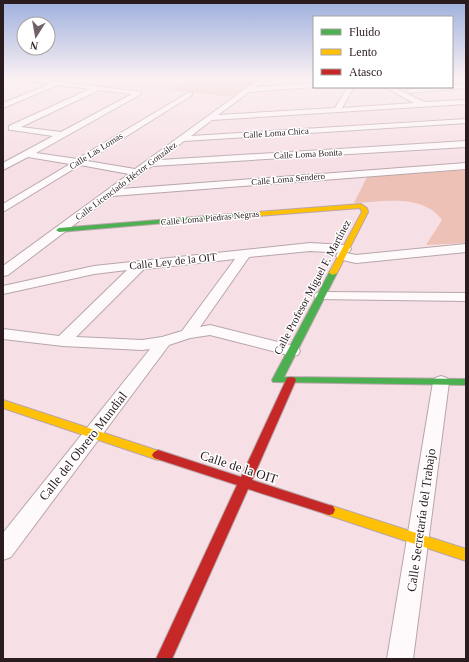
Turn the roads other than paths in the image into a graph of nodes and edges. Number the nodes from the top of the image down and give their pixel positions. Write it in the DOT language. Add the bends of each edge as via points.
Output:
graph roads {
  1 [pos="53,109"];
  2 [pos="110,109"];
  3 [pos="166,109"];
  4 [pos="222,109"];
  5 [pos="389,109"];
  6 [pos="433,109"];
  7 [pos="337,110"];
  8 [pos="210,118"];
  9 [pos="466,120"];
  10 [pos="455,122"];
  11 [pos="3,127"];
  12 [pos="12,128"];
  13 [pos="466,128"];
  14 [pos="62,135"];
  15 [pos="182,139"];
  16 [pos="466,144"];
  17 [pos="10,154"];
  18 [pos="25,155"];
  19 [pos="390,160"];
  20 [pos="78,163"];
  21 [pos="149,163"];
  22 [pos="466,166"];
  23 [pos="3,167"];
  24 [pos="137,172"];
  25 [pos="109,193"];
  26 [pos="361,206"];
  27 [pos="3,209"];
  28 [pos="59,230"];
  29 [pos="466,248"];
  30 [pos="246,253"];
  31 [pos="344,253"];
  32 [pos="141,264"];
  33 [pos="3,272"];
  34 [pos="3,290"];
  35 [pos="321,296"];
  36 [pos="466,297"];
  37 [pos="3,334"];
  38 [pos="187,334"];
  39 [pos="63,341"];
  40 [pos="164,342"];
  41 [pos="292,351"];
  42 [pos="291,380"];
  43 [pos="441,382"];
  44 [pos="466,382"];
  45 [pos="3,404"];
  46 [pos="93,433"];
  47 [pos="244,483"];
  48 [pos="418,540"];
  49 [pos="3,550"];
  50 [pos="466,555"];
  51 [pos="164,659"];
  52 [pos="400,659"];
  1 -- 12 [label="street"];
  2 -- 14 [label="street"];
  3 -- 20 [label="street, Calle Las Lomas"];
  4 -- 8 [label="street, Calle Licenciado Héctor González"];
  5 -- 7 [label="street"];
  6 -- 10 [label="street"];
  7 -- 8 [label="street"];
  8 -- 15 [label="street, Calle Licenciado Héctor González"];
  9 -- 10 [label="street, Calle Loma Chica"];
  10 -- 13 [label="street"];
  10 -- 15 [label="street, Calle Loma Chica"];
  11 -- 12 [label="street"];
  12 -- 14 [label="street"];
  14 -- 18 [label="street"];
  15 -- 21 [label="street, Calle Licenciado Héctor González"];
  16 -- 19 [label="street, Calle Loma Bonita"];
  17 -- 18 [label="street"];
  18 -- 20 [label="street"];
  18 -- 23 [label="street"];
  19 -- 21 [label="street, Calle Loma Bonita"];
  19 -- 22 [label="street, Calle Loma Sendero"];
  19 -- 25 [label="street, Calle Loma Sendero"];
  20 -- 24 [label="street"];
  20 -- 27 [label="street, Calle Las Lomas"];
  21 -- 24 [label="street, Calle Licenciado Héctor González"];
  24 -- 25 [label="street, Calle Licenciado Héctor González"];
  25 -- 28 [label="street, Calle Licenciado Héctor González"];
  26 -- 28 [label="street, Calle Loma Piedras Negras"];
  26 -- 31 [label="street, Calle Profesor Miguel F. Martínez" via="365,208 365,212"];
  28 -- 33 [label="street, Calle Licenciado Héctor González"];
  29 -- 31 [label="street, Calle Ley de la OIT" via="356,259"];
  30 -- 31 [label="street, Calle Ley de la OIT" via="310,247"];
  30 -- 32 [label="street, Calle Ley de la OIT"];
  30 -- 38 [label="street"];
  31 -- 35 [label="street, Calle Profesor Miguel F. Martínez"];
  32 -- 34 [label="street, Calle Ley de la OIT" via="94,270"];
  32 -- 39 [label="street"];
  35 -- 36 [label="street"];
  35 -- 41 [label="street, Calle Profesor Miguel F. Martínez"];
  37 -- 39 [label="street"];
  38 -- 40 [label="street"];
  38 -- 41 [label="street" via="210,330"];
  39 -- 40 [label="street" via="142,345"];
  40 -- 46 [label="street, Calle del Obrero Mundial"];
  41 -- 42 [label="street, Calle Profesor Miguel F. Martínez" via="277,380"];
  42 -- 43 [label="street"];
  42 -- 47 [label="street"];
  43 -- 44 [label="street"];
  43 -- 48 [label="street, Calle Secretaría del Trabajo"];
  45 -- 46 [label="street, Calle de la OIT"];
  46 -- 47 [label="street, Calle de la OIT"];
  46 -- 49 [label="street, Calle del Obrero Mundial"];
  47 -- 48 [label="street, Calle de la OIT"];
  47 -- 51 [label="street"];
  48 -- 50 [label="street, Calle de la OIT"];
  48 -- 52 [label="street, Calle Secretaría del Trabajo"];
}
